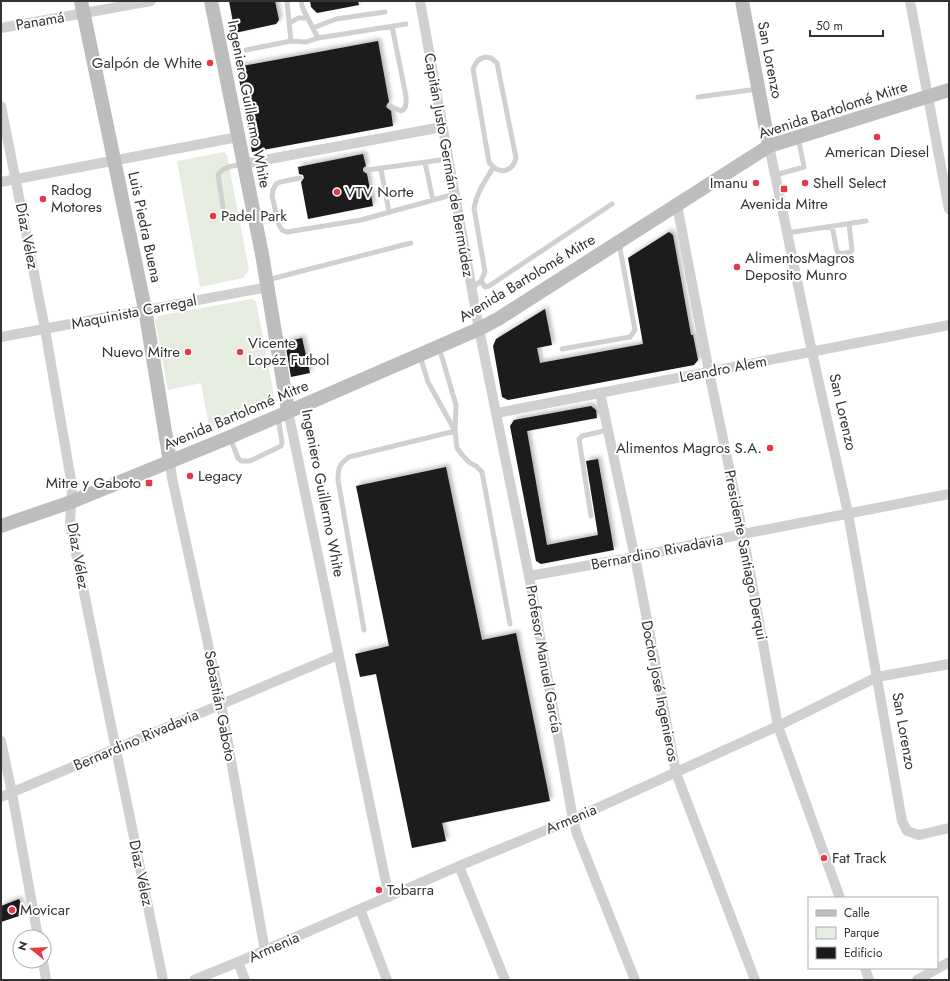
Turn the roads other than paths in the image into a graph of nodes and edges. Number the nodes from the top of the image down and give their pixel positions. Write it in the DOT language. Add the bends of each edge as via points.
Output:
graph roads {
  1 [pos="151,1"];
  2 [pos="211,1"];
  3 [pos="287,1"];
  4 [pos="302,1"];
  5 [pos="420,1"];
  6 [pos="742,1"];
  7 [pos="910,1"];
  8 [pos="112,4"];
  9 [pos="83,7"];
  10 [pos="385,12"];
  11 [pos="307,18"];
  12 [pos="290,23"];
  13 [pos="406,24"];
  14 [pos="392,26"];
  15 [pos="1,28"];
  16 [pos="313,28"];
  17 [pos="318,38"];
  18 [pos="291,41"];
  19 [pos="246,50"];
  20 [pos="758,89"];
  21 [pos="949,90"];
  22 [pos="698,97"];
  23 [pos="928,97"];
  24 [pos="1,106"];
  25 [pos="390,106"];
  26 [pos="442,127"];
  27 [pos="238,137"];
  28 [pos="798,137"];
  29 [pos="769,146"];
  30 [pos="448,159"];
  31 [pos="115,161"];
  32 [pos="425,163"];
  33 [pos="243,164"];
  34 [pos="493,168"];
  35 [pos="381,169"];
  36 [pos="366,170"];
  37 [pos="775,175"];
  38 [pos="300,178"];
  39 [pos="16,179"];
  40 [pos="1,182"];
  41 [pos="455,194"];
  42 [pos="433,200"];
  43 [pos="612,204"];
  44 [pos="677,205"];
  45 [pos="223,206"];
  46 [pos="949,209"];
  47 [pos="389,212"];
  48 [pos="866,221"];
  49 [pos="849,224"];
  50 [pos="832,226"];
  51 [pos="787,233"];
  52 [pos="618,242"];
  53 [pos="411,243"];
  54 [pos="481,281"];
  55 [pos="267,283"];
  56 [pos="472,288"];
  57 [pos="145,309"];
  58 [pos="949,325"];
  59 [pos="45,329"];
  60 [pos="479,329"];
  61 [pos="1,337"];
  62 [pos="439,347"];
  63 [pos="562,349"];
  64 [pos="812,352"];
  65 [pos="420,355"];
  66 [pos="709,372"];
  67 [pos="600,393"];
  68 [pos="283,413"];
  69 [pos="497,414"];
  70 [pos="608,430"];
  71 [pos="455,431"];
  72 [pos="230,437"];
  73 [pos="170,462"];
  74 [pos="949,494"];
  75 [pos="71,502"];
  76 [pos="848,513"];
  77 [pos="591,516"];
  78 [pos="1,526"];
  79 [pos="743,534"];
  80 [pos="635,557"];
  81 [pos="529,576"];
  82 [pos="510,624"];
  83 [pos="364,630"];
  84 [pos="338,655"];
  85 [pos="949,664"];
  86 [pos="877,678"];
  87 [pos="221,704"];
  88 [pos="778,726"];
  89 [pos="1,741"];
  90 [pos="116,749"];
  91 [pos="676,773"];
  92 [pos="12,793"];
  93 [pos="1,797"];
  94 [pos="573,819"];
  95 [pos="949,828"];
  96 [pos="459,866"];
  97 [pos="389,897"];
  98 [pos="840,897"];
  99 [pos="360,909"];
  100 [pos="37,929"];
  101 [pos="265,951"];
  102 [pos="238,962"];
  103 [pos="949,962"];
  104 [pos="938,968"];
  105 [pos="44,969"];
  106 [pos="865,969"];
  107 [pos="937,969"];
  108 [pos="631,979"];
  109 [pos="46,980"];
  110 [pos="163,980"];
  111 [pos="194,980"];
  112 [pos="245,980"];
  113 [pos="387,980"];
  114 [pos="505,980"];
  115 [pos="755,980"];
  116 [pos="869,980"];
  117 [pos="917,980"];
  1 -- 8 [label="street, Panamá"];
  2 -- 27 [label="main road, Ingeniero Guillermo White"];
  3 -- 12 [label="lane"];
  4 -- 11 [label="lane"];
  5 -- 26 [label="street, Capitán Justo Germán de Bermúdez"];
  6 -- 20 [label="main road, San Lorenzo"];
  7 -- 23 [label="street"];
  8 -- 9 [label="street, Panamá"];
  9 -- 15 [label="street, Panamá"];
  9 -- 31 [label="main road, Luis Piedra Buena"];
  10 -- 16 [label="lane" via="336,19"];
  11 -- 12 [label="lane" via="298,18"];
  11 -- 16 [label="lane"];
  12 -- 18 [label="lane"];
  13 -- 14 [label="lane"];
  14 -- 17 [label="lane"];
  14 -- 25 [label="lane" via="406,106 401,111"];
  16 -- 17 [label="lane"];
  17 -- 18 [label="lane" via="306,42"];
  18 -- 19 [label="lane"];
  20 -- 22 [label="lane"];
  20 -- 29 [label="main road, San Lorenzo"];
  21 -- 23 [label="main road, Avenida Bartolomé Mitre"];
  23 -- 28 [label="main road, Avenida Bartolomé Mitre"];
  23 -- 46 [label="street"];
  24 -- 39 [label="street, Díaz Vélez"];
  26 -- 30 [label="street, Capitán Justo Germán de Bermúdez"];
  26 -- 33 [label="street"];
  27 -- 31 [label="street"];
  27 -- 33 [label="main road, Ingeniero Guillermo White"];
  28 -- 29 [label="main road, Avenida Bartolomé Mitre"];
  28 -- 37 [label="lane" via="804,167"];
  29 -- 37 [label="street, San Lorenzo"];
  29 -- 44 [label="main road, Avenida Bartolomé Mitre"];
  30 -- 32 [label="lane"];
  30 -- 41 [label="street, Capitán Justo Germán de Bermúdez"];
  31 -- 39 [label="street"];
  31 -- 57 [label="main road, Luis Piedra Buena"];
  32 -- 35 [label="lane"];
  32 -- 42 [label="lane"];
  33 -- 45 [label="lane" via="224,169 218,175"];
  33 -- 55 [label="main road, Ingeniero Guillermo White"];
  34 -- 34 [label="lane" via="512,168 516,158 497,64 491,58 485,57 479,59 473,69 489,162"];
  34 -- 54 [label="lane" via="479,190 474,208 485,272"];
  35 -- 36 [label="lane"];
  35 -- 47 [label="lane"];
  37 -- 51 [label="street, San Lorenzo"];
  38 -- 47 [label="lane" via="280,182 273,190 279,225 287,232 361,220"];
  39 -- 40 [label="street"];
  39 -- 59 [label="street, Díaz Vélez"];
  41 -- 42 [label="lane"];
  41 -- 56 [label="street, Capitán Justo Germán de Bermúdez"];
  42 -- 47 [label="lane"];
  43 -- 54 [label="lane" via="488,286 485,287"];
  44 -- 52 [label="main road, Avenida Bartolomé Mitre"];
  44 -- 66 [label="street, Presidente Santiago Derqui"];
  48 -- 49 [label="lane"];
  49 -- 50 [label="lane"];
  49 -- 50 [label="lane" via="852,250 841,254 837,251"];
  50 -- 51 [label="lane"];
  51 -- 64 [label="street, San Lorenzo"];
  52 -- 60 [label="main road, Avenida Bartolomé Mitre"];
  52 -- 63 [label="lane" via="635,330 630,337"];
  53 -- 55 [label="lane"];
  54 -- 56 [label="lane"];
  55 -- 57 [label="street, Maquinista Carregal"];
  55 -- 68 [label="main road, Ingeniero Guillermo White"];
  56 -- 60 [label="street, Capitán Justo Germán de Bermúdez"];
  57 -- 59 [label="street, Maquinista Carregal"];
  57 -- 73 [label="main road, Luis Piedra Buena"];
  58 -- 64 [label="street, Leandro Alem"];
  59 -- 61 [label="street, Maquinista Carregal"];
  59 -- 75 [label="street, Díaz Vélez" via="72,486"];
  60 -- 62 [label="main road, Avenida Bartolomé Mitre"];
  60 -- 69 [label="street, Profesor Manuel García"];
  62 -- 65 [label="main road, Avenida Bartolomé Mitre"];
  62 -- 71 [label="lane" via="456,405"];
  64 -- 66 [label="street, Leandro Alem"];
  64 -- 76 [label="street, San Lorenzo"];
  65 -- 68 [label="main road, Avenida Bartolomé Mitre"];
  65 -- 71 [label="lane" via="428,382"];
  66 -- 67 [label="street, Leandro Alem"];
  66 -- 79 [label="street, Presidente Santiago Derqui"];
  67 -- 69 [label="street, Leandro Alem"];
  67 -- 70 [label="street, Doctor José Ingenieros"];
  68 -- 72 [label="main road, Avenida Bartolomé Mitre"];
  68 -- 72 [label="lane" via="281,446 250,461 241,462"];
  68 -- 84 [label="street, Ingeniero Guillermo White"];
  69 -- 81 [label="street, Profesor Manuel García"];
  70 -- 77 [label="lane" via="579,439"];
  70 -- 80 [label="street, Doctor José Ingenieros"];
  71 -- 82 [label="lane" via="457,448 482,472"];
  71 -- 83 [label="lane" via="349,457 341,463 338,480"];
  72 -- 73 [label="main road, Avenida Bartolomé Mitre"];
  73 -- 75 [label="main road, Avenida Bartolomé Mitre"];
  73 -- 87 [label="street, Sebastián Gaboto"];
  74 -- 76 [label="street, Bernardino Rivadavia"];
  75 -- 78 [label="main road, Avenida Bartolomé Mitre"];
  75 -- 90 [label="street, Díaz Vélez" via="70,524"];
  76 -- 79 [label="street, Bernardino Rivadavia"];
  76 -- 86 [label="street, San Lorenzo"];
  79 -- 80 [label="street, Bernardino Rivadavia"];
  79 -- 88 [label="street, Presidente Santiago Derqui"];
  80 -- 81 [label="street, Bernardino Rivadavia"];
  80 -- 91 [label="street, Doctor José Ingenieros"];
  81 -- 94 [label="street, Profesor Manuel García"];
  84 -- 87 [label="street, Bernardino Rivadavia"];
  84 -- 97 [label="street, Ingeniero Guillermo White"];
  85 -- 86 [label="street, Armenia"];
  86 -- 88 [label="street, Armenia"];
  86 -- 95 [label="street, San Lorenzo" via="902,821 907,831 919,835"];
  87 -- 90 [label="street, Bernardino Rivadavia"];
  87 -- 101 [label="street, Sebastián Gaboto"];
  88 -- 91 [label="street, Armenia"];
  88 -- 98 [label="street, Presidente Santiago Derqui"];
  89 -- 92 [label="street"];
  90 -- 92 [label="street, Bernardino Rivadavia"];
  90 -- 110 [label="street, Díaz Vélez"];
  91 -- 94 [label="street, Armenia"];
  91 -- 115 [label="street, Doctor José Ingenieros"];
  92 -- 93 [label="street, Bernardino Rivadavia"];
  92 -- 100 [label="street"];
  94 -- 96 [label="street, Armenia"];
  94 -- 108 [label="street, Profesor Manuel García"];
  96 -- 97 [label="street, Armenia"];
  96 -- 114 [label="street"];
  97 -- 99 [label="street, Armenia"];
  99 -- 101 [label="street, Armenia"];
  99 -- 113 [label="street"];
  101 -- 102 [label="street, Armenia"];
  102 -- 111 [label="street, Armenia"];
  102 -- 112 [label="street"];
  103 -- 104 [label="street"];
  105 -- 109 [label="street"];
  106 -- 116 [label="street"];
  107 -- 117 [label="street"];
}
